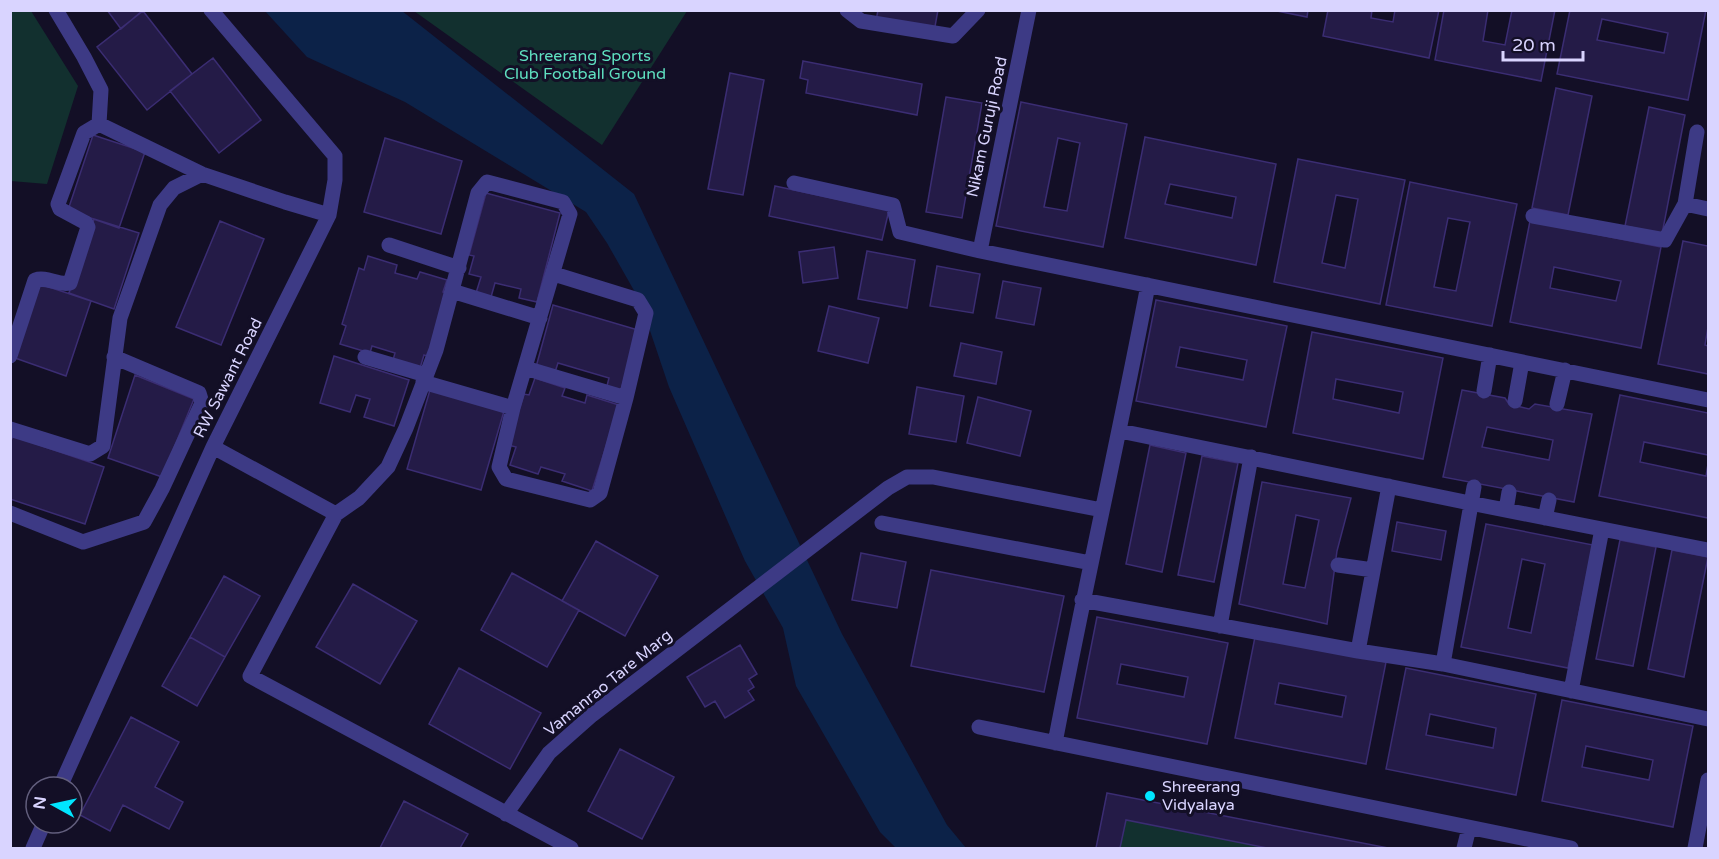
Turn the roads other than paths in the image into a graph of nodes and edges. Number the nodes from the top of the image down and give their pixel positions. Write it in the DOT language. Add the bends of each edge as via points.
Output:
graph roads {
  1 [pos="56,10"];
  2 [pos="211,10"];
  3 [pos="847,10"];
  4 [pos="978,10"];
  5 [pos="1029,10"];
  6 [pos="99,124"];
  7 [pos="1697,132"];
  8 [pos="202,174"];
  9 [pos="794,183"];
  10 [pos="1685,204"];
  11 [pos="1708,209"];
  12 [pos="329,215"];
  13 [pos="1533,216"];
  14 [pos="389,245"];
  15 [pos="980,250"];
  16 [pos="459,268"];
  17 [pos="554,274"];
  18 [pos="1148,285"];
  19 [pos="452,291"];
  20 [pos="540,318"];
  21 [pos="1490,355"];
  22 [pos="10,356"];
  23 [pos="114,357"];
  24 [pos="365,357"];
  25 [pos="1522,362"];
  26 [pos="525,368"];
  27 [pos="1565,370"];
  28 [pos="425,379"];
  29 [pos="1484,391"];
  30 [pos="626,398"];
  31 [pos="1708,400"];
  32 [pos="1515,401"];
  33 [pos="1557,404"];
  34 [pos="513,408"];
  35 [pos="10,429"];
  36 [pos="1120,431"];
  37 [pos="213,447"];
  38 [pos="1251,458"];
  39 [pos="1389,486"];
  40 [pos="1474,487"];
  41 [pos="1509,492"];
  42 [pos="1549,500"];
  43 [pos="1470,503"];
  44 [pos="1102,510"];
  45 [pos="1506,510"];
  46 [pos="10,513"];
  47 [pos="336,514"];
  48 [pos="1545,518"];
  49 [pos="882,523"];
  50 [pos="1602,530"];
  51 [pos="1708,550"];
  52 [pos="1091,563"];
  53 [pos="1338,565"];
  54 [pos="1373,570"];
  55 [pos="1082,600"];
  56 [pos="1220,626"];
  57 [pos="1358,651"];
  58 [pos="1443,664"];
  59 [pos="1571,691"];
  60 [pos="1708,719"];
  61 [pos="979,727"];
  62 [pos="1055,743"];
  63 [pos="65,775"];
  64 [pos="1708,780"];
  65 [pos="1706,811"];
  66 [pos="506,814"];
  67 [pos="1469,828"];
  68 [pos="39,835"];
  69 [pos="33,849"];
  70 [pos="571,849"];
  71 [pos="1464,849"];
  72 [pos="1571,849"];
  73 [pos="1695,849"];
  1 -- 6 [label="street" via="101,90"];
  2 -- 12 [label="street, RW Sawant Road" via="335,156"];
  3 -- 4 [label="street" via="861,21 953,36"];
  5 -- 15 [label="street, Nikam Guruji Road"];
  6 -- 8 [label="street"];
  6 -- 22 [label="street" via="84,133 58,204 88,227 70,283 35,280"];
  7 -- 10 [label="street"];
  8 -- 12 [label="street"];
  8 -- 23 [label="street" via="174,188 160,205 120,318"];
  9 -- 15 [label="street" via="893,205 900,232"];
  10 -- 11 [label="street"];
  10 -- 13 [label="street" via="1665,240"];
  12 -- 37 [label="street, RW Sawant Road"];
  14 -- 16 [label="street"];
  15 -- 18 [label="street"];
  16 -- 17 [label="street" via="478,193 487,182 563,202 570,214"];
  16 -- 19 [label="street"];
  17 -- 20 [label="street"];
  17 -- 30 [label="street" via="638,300 646,313"];
  18 -- 21 [label="street"];
  18 -- 36 [label="street"];
  19 -- 20 [label="street"];
  19 -- 28 [label="street"];
  20 -- 26 [label="street"];
  21 -- 25 [label="street"];
  21 -- 29 [label="street"];
  23 -- 35 [label="street" via="103,446 90,454"];
  23 -- 46 [label="street" via="199,393 202,403 144,522 83,542"];
  24 -- 28 [label="street"];
  25 -- 27 [label="street"];
  25 -- 32 [label="street"];
  26 -- 30 [label="street"];
  26 -- 34 [label="street"];
  27 -- 31 [label="street"];
  27 -- 33 [label="street"];
  28 -- 34 [label="street"];
  28 -- 47 [label="street" via="388,467 359,498"];
  30 -- 34 [label="street" via="600,493 590,500 506,479 499,467"];
  36 -- 38 [label="street"];
  36 -- 44 [label="street"];
  37 -- 47 [label="street"];
  37 -- 63 [label="street, RW Sawant Road"];
  38 -- 39 [label="street"];
  38 -- 56 [label="street" via="1240,548"];
  39 -- 43 [label="street"];
  39 -- 54 [label="street"];
  40 -- 43 [label="street"];
  41 -- 45 [label="street"];
  42 -- 48 [label="street"];
  43 -- 45 [label="street"];
  43 -- 58 [label="street"];
  44 -- 52 [label="street"];
  44 -- 66 [label="street, Vamanrao Tare Marg" via="933,477 907,477 592,715 549,753"];
  45 -- 48 [label="street"];
  47 -- 66 [label="street" via="250,676"];
  48 -- 50 [label="street"];
  49 -- 52 [label="street"];
  50 -- 51 [label="street"];
  50 -- 59 [label="street"];
  52 -- 55 [label="street"];
  53 -- 54 [label="street"];
  54 -- 57 [label="street"];
  55 -- 56 [label="street"];
  55 -- 62 [label="street"];
  56 -- 57 [label="street"];
  57 -- 58 [label="street"];
  58 -- 59 [label="street"];
  59 -- 60 [label="street"];
  61 -- 62 [label="street"];
  62 -- 67 [label="street"];
  64 -- 65 [label="street"];
  65 -- 73 [label="street"];
  66 -- 70 [label="street"];
  67 -- 71 [label="street"];
  67 -- 72 [label="street"];
  68 -- 69 [label="street"];
}
